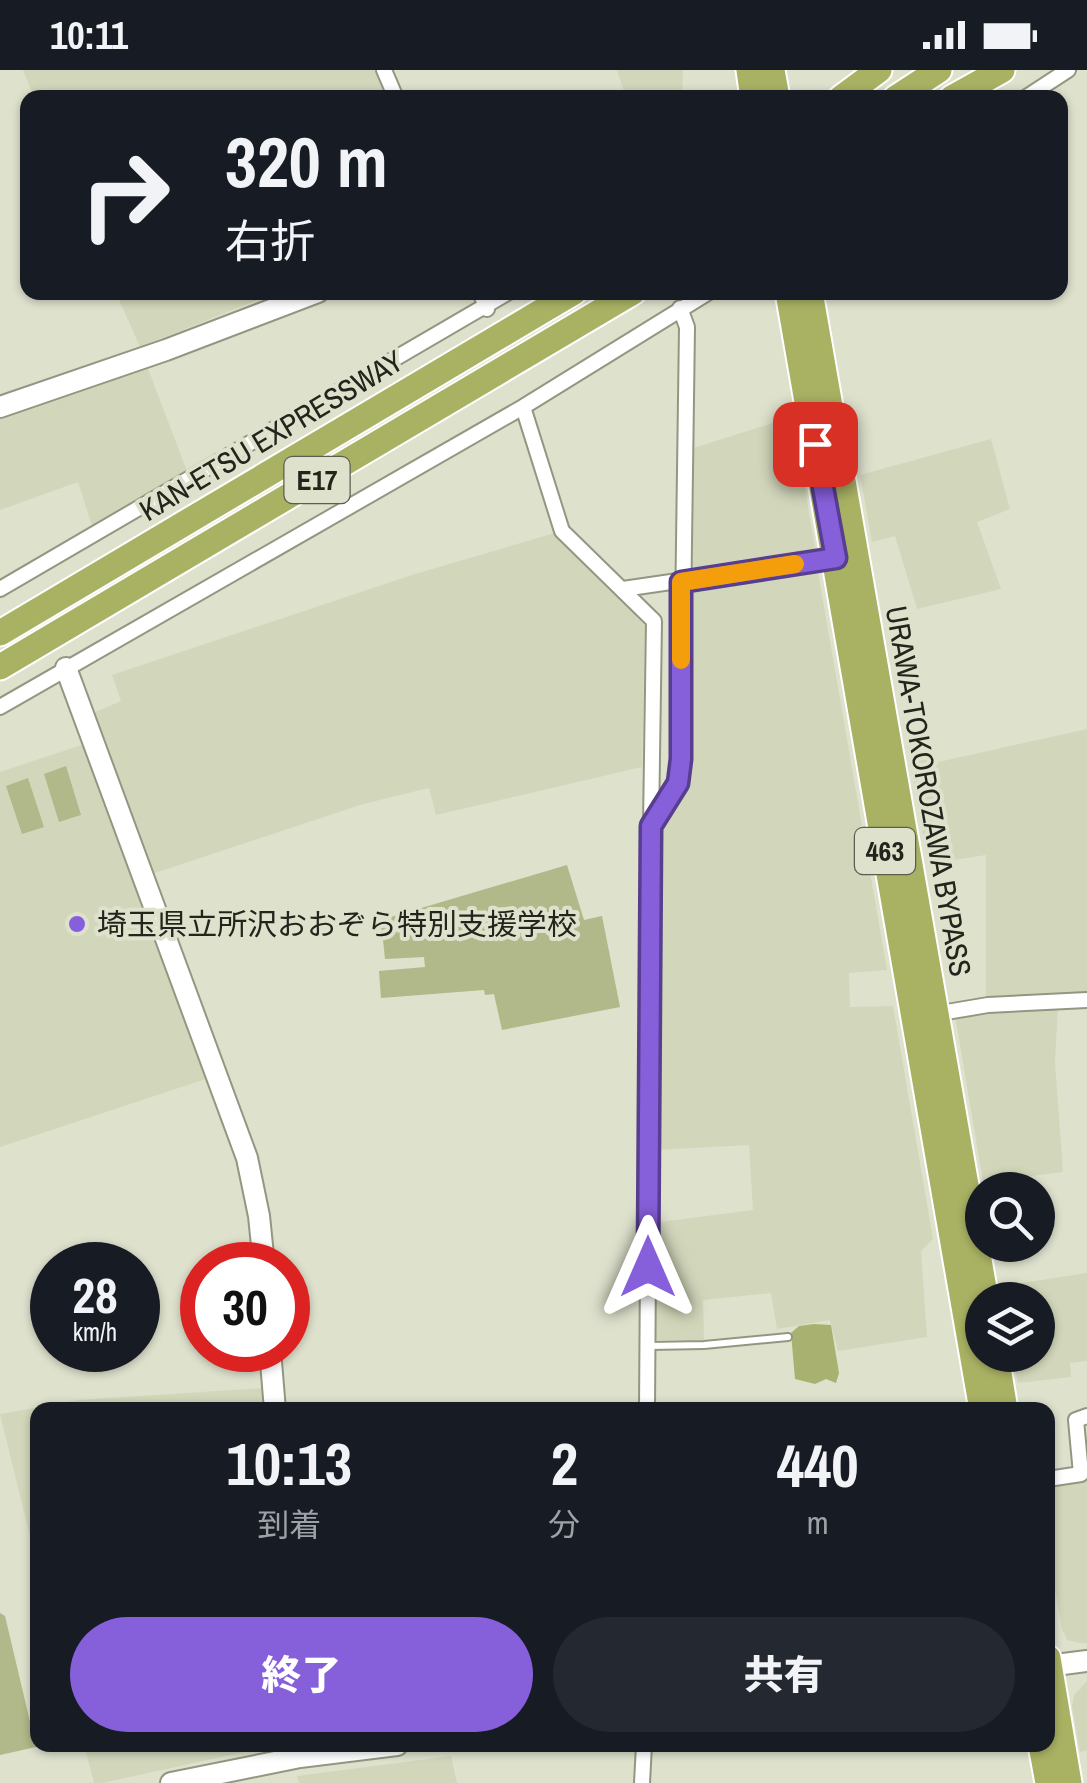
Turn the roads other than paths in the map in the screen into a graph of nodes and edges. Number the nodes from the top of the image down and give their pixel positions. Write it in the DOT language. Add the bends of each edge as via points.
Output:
graph roads {
  1 [pos="749,70"];
  2 [pos="879,70"];
  3 [pos="939,70"];
  4 [pos="990,70"];
  5 [pos="1002,70"];
  6 [pos="1068,70"];
  7 [pos="766,89"];
  8 [pos="851,90"];
  9 [pos="908,90"];
  10 [pos="961,90"];
  11 [pos="965,90"];
  12 [pos="1037,90"];
  13 [pos="297,300"];
  14 [pos="484,300"];
  15 [pos="498,300"];
  16 [pos="551,300"];
  17 [pos="561,300"];
  18 [pos="619,300"];
  19 [pos="694,300"];
  20 [pos="789,300"];
  21 [pos="811,300"];
  22 [pos="487,308"];
  23 [pos="680,308"];
  24 [pos="492,342"];
  25 [pos="0,406"];
  26 [pos="523,407"];
  27 [pos="836,558"];
  28 [pos="681,582"];
  29 [pos="624,589"];
  30 [pos="0,590"];
  31 [pos="0,632"];
  32 [pos="0,667"];
  33 [pos="66,668"];
  34 [pos="0,706"];
  35 [pos="651,826"];
  36 [pos="1087,1000"];
  37 [pos="935,1014"];
  38 [pos="262,1242"];
  39 [pos="983,1282"];
  40 [pos="788,1338"];
  41 [pos="648,1346"];
  42 [pos="271,1372"];
  43 [pos="999,1372"];
  44 [pos="273,1402"];
  45 [pos="647,1402"];
  46 [pos="981,1402"];
  47 [pos="1004,1402"];
  48 [pos="1087,1416"];
  49 [pos="1055,1478"];
  50 [pos="1087,1661"];
  51 [pos="1055,1665"];
  52 [pos="1055,1703"];
  53 [pos="295,1752"];
  54 [pos="644,1752"];
  55 [pos="1041,1752"];
  56 [pos="171,1783"];
  57 [pos="642,1783"];
  58 [pos="1048,1783"];
  59 [pos="1070,1783"];
  1 -- 7 [label="highway"];
  2 -- 8 [label="highway"];
  3 -- 9 [label="highway"];
  4 -- 10 [label="highway"];
  5 -- 11 [label="highway"];
  6 -- 12 [label="street"];
  13 -- 25 [label="street"];
  14 -- 22 [label="street"];
  15 -- 22 [label="street"];
  16 -- 24 [label="highway"];
  17 -- 24 [label="highway, KAN-ETSU EXPRESSWAY / E17"];
  18 -- 32 [label="highway, KAN-ETSU EXPRESSWAY / E17"];
  19 -- 23 [label="street"];
  20 -- 27 [label="highway, URAWA-TOKOROZAWA BYPASS / 463"];
  21 -- 37 [label="highway, URAWA-TOKOROZAWA BYPASS / 463"];
  22 -- 30 [label="street"];
  23 -- 26 [label="street"];
  23 -- 28 [label="street" via="687,327"];
  24 -- 31 [label="highway, KAN-ETSU EXPRESSWAY / E17"];
  26 -- 29 [label="street" via="562,530"];
  26 -- 33 [label="street"];
  27 -- 28 [label="street"];
  27 -- 46 [label="highway, URAWA-TOKOROZAWA BYPASS / 463"];
  28 -- 29 [label="street"];
  28 -- 35 [label="street" via="681,759 678,783"];
  29 -- 35 [label="street" via="654,621"];
  33 -- 34 [label="street"];
  33 -- 38 [label="street" via="248,1158"];
  35 -- 41 [label="street"];
  36 -- 37 [label="street"];
  37 -- 39 [label="highway, URAWA-TOKOROZAWA BYPASS / 463"];
  40 -- 41 [label="lane"];
  41 -- 45 [label="street"];
  42 -- 44 [label="street"];
  43 -- 47 [label="highway"];
  48 -- 49 [label="street" via="1076,1420 1081,1474"];
  50 -- 51 [label="street"];
  52 -- 59 [label="highway"];
  53 -- 56 [label="street"];
  54 -- 57 [label="street"];
  55 -- 58 [label="highway"];
}
